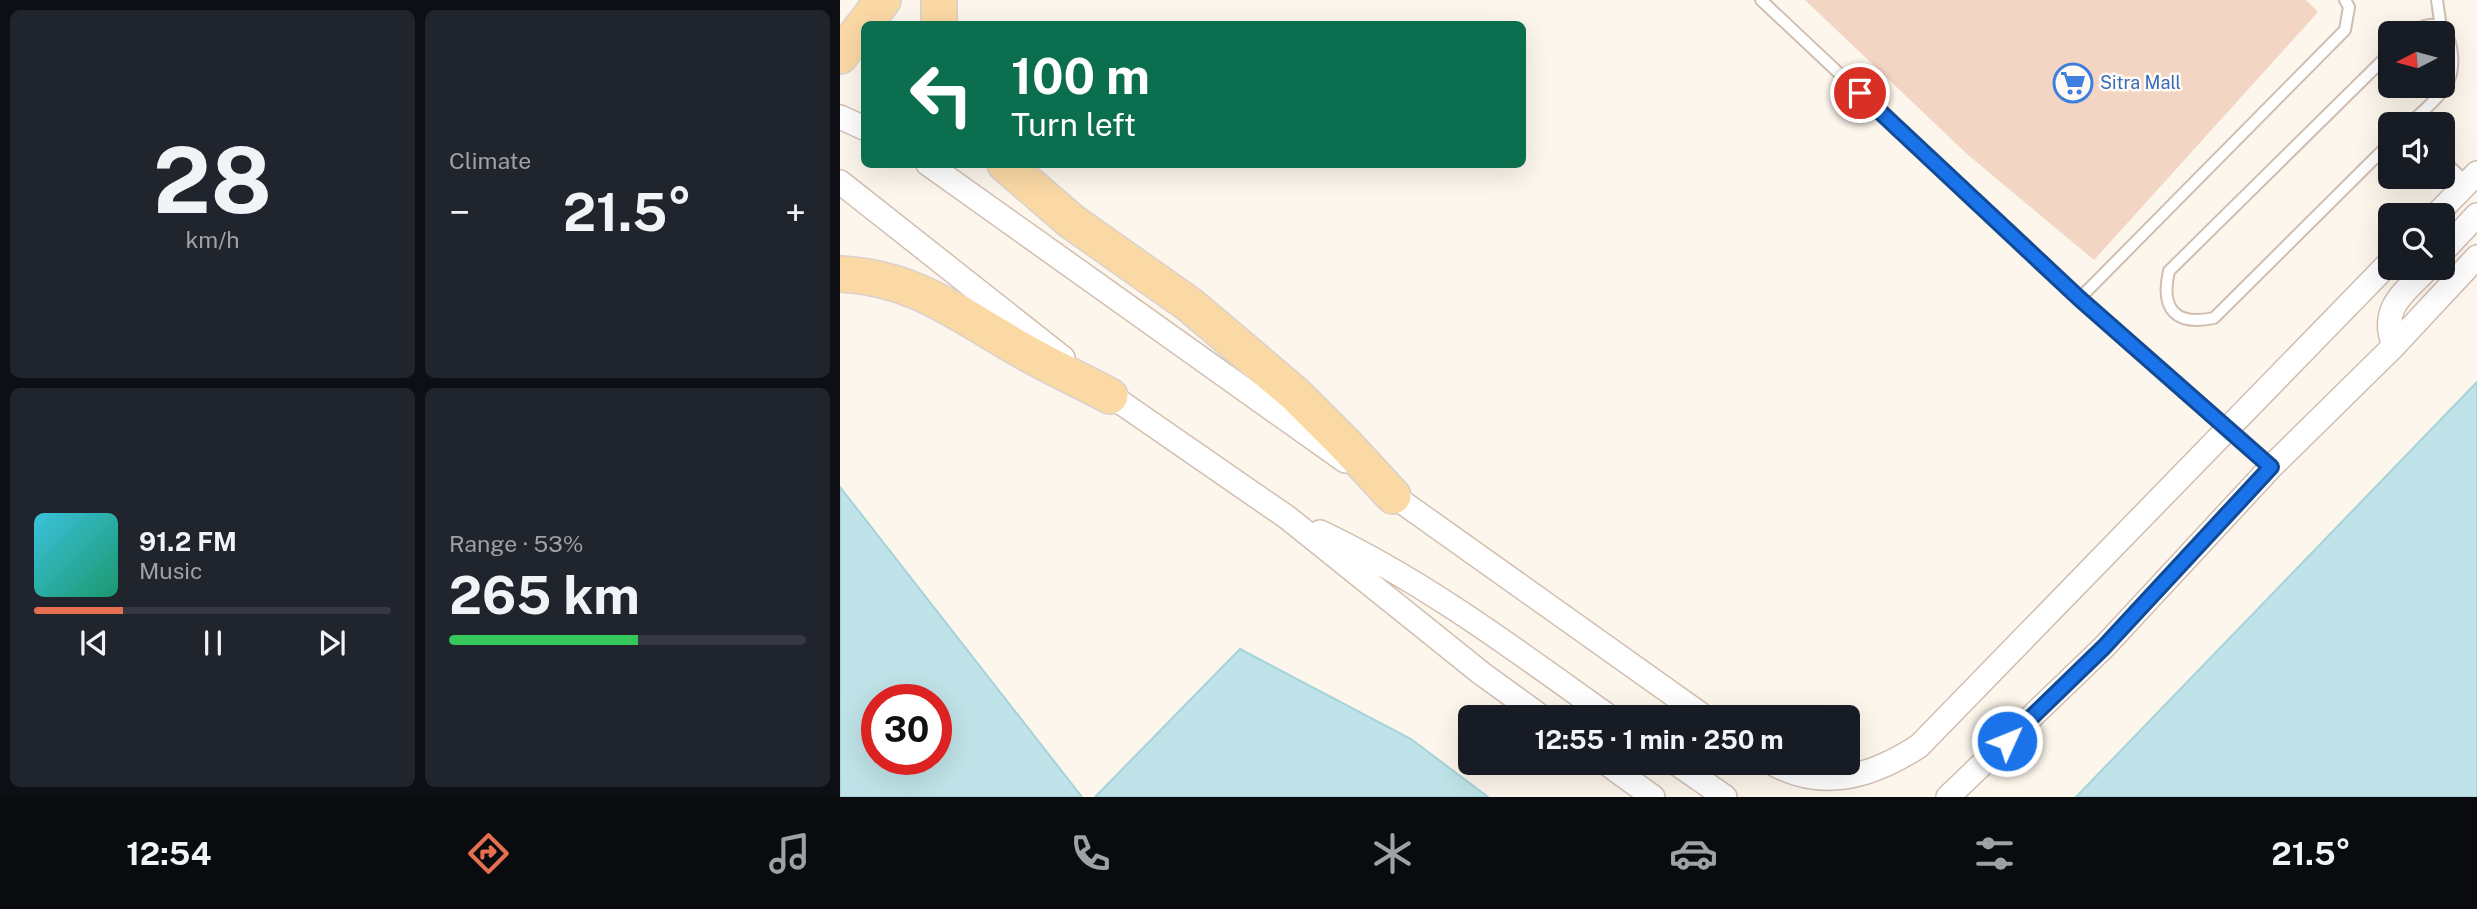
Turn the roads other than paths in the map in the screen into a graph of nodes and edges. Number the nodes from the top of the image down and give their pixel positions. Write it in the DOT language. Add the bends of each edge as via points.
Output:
graph roads {
  1 [pos="883,0"];
  2 [pos="939,0"];
  3 [pos="1761,0"];
  4 [pos="2346,0"];
  5 [pos="2437,0"];
  6 [pos="867,21"];
  7 [pos="939,21"];
  8 [pos="2440,21"];
  9 [pos="861,29"];
  10 [pos="840,57"];
  11 [pos="2378,65"];
  12 [pos="2436,98"];
  13 [pos="2421,112"];
  14 [pos="840,117"];
  15 [pos="861,127"];
  16 [pos="2378,155"];
  17 [pos="2455,167"];
  18 [pos="934,168"];
  19 [pos="1010,168"];
  20 [pos="2472,178"];
  21 [pos="840,182"];
  22 [pos="2448,203"];
  23 [pos="2477,215"];
  24 [pos="2455,238"];
  25 [pos="2477,257"];
  26 [pos="840,274"];
  27 [pos="2378,274"];
  28 [pos="2417,280"];
  29 [pos="2080,299"];
  30 [pos="2394,346"];
  31 [pos="1110,396"];
  32 [pos="2227,430"];
  33 [pos="2271,467"];
  34 [pos="1393,496"];
  35 [pos="1288,518"];
  36 [pos="1525,705"];
  37 [pos="1593,705"];
  38 [pos="1688,705"];
  39 [pos="1623,775"];
  40 [pos="1693,775"];
  41 [pos="1798,775"];
  42 [pos="1835,788"];
  43 [pos="1653,797"];
  44 [pos="1725,797"];
  45 [pos="1948,797"];
  1 -- 6 [label="main road"];
  2 -- 7 [label="main road"];
  3 -- 29 [label="lane"];
  4 -- 29 [label="lane" via="2345,30"];
  5 -- 8 [label="lane"];
  9 -- 10 [label="main road"];
  11 -- 16 [label="lane" via="2169,271 2165,290 2170,309 2182,319 2196,322 2214,318"];
  12 -- 13 [label="lane"];
  14 -- 15 [label="street"];
  17 -- 20 [label="lane"];
  18 -- 34 [label="street"];
  19 -- 34 [label="main road" via="1071,221 1190,305 1295,394"];
  20 -- 22 [label="street"];
  21 -- 31 [label="street"];
  23 -- 24 [label="street"];
  25 -- 30 [label="street"];
  26 -- 31 [label="main road" via="868,275 923,292"];
  27 -- 32 [label="street"];
  28 -- 30 [label="street" via="2393,306 2389,326"];
  29 -- 32 [label="lane"];
  30 -- 33 [label="street"];
  31 -- 35 [label="street"];
  32 -- 33 [label="lane"];
  32 -- 42 [label="street" via="1919,746"];
  33 -- 45 [label="street" via="2104,647"];
  34 -- 38 [label="street"];
  35 -- 36 [label="street"];
  35 -- 37 [label="street" via="1382,563"];
  39 -- 43 [label="street"];
  40 -- 44 [label="street"];
  41 -- 42 [label="street"];
}
